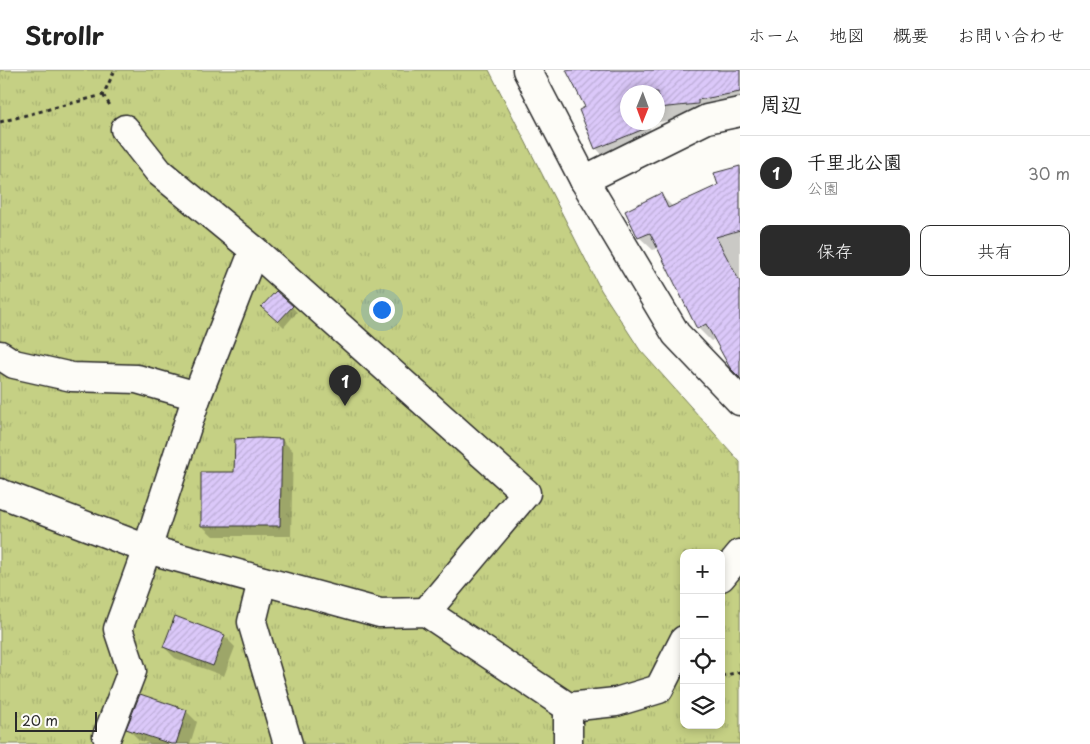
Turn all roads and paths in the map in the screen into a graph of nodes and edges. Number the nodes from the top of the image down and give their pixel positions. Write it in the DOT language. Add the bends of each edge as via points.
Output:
graph roads {
  1 [pos="115,70"];
  2 [pos="527,70"];
  3 [pos="740,112"];
  4 [pos="0,122"];
  5 [pos="125,129"];
  6 [pos="584,180"];
  7 [pos="254,250"];
  8 [pos="0,355"];
  9 [pos="197,396"];
  10 [pos="739,400"];
  11 [pos="0,493"];
  12 [pos="147,549"];
  13 [pos="740,554"];
  14 [pos="725,572"];
  15 [pos="262,581"];
  16 [pos="426,612"];
  17 [pos="680,648"];
  18 [pos="740,672"];
  19 [pos="725,675"];
  20 [pos="568,707"];
  21 [pos="107,736"];
  22 [pos="288,744"];
  23 [pos="568,744"];
  1 -- 4 [label="path" via="103,95"];
  2 -- 6 [label="street"];
  3 -- 6 [label="street" via="707,119"];
  5 -- 7 [label="street" via="159,172"];
  6 -- 10 [label="street" via="676,334"];
  7 -- 9 [label="street"];
  7 -- 16 [label="street" via="526,493"];
  8 -- 9 [label="street" via="14,364 72,377 137,379"];
  9 -- 12 [label="street"];
  11 -- 12 [label="street"];
  12 -- 15 [label="street"];
  12 -- 21 [label="street" via="118,629 132,671"];
  13 -- 14 [label="street"];
  15 -- 16 [label="street" via="380,613"];
  15 -- 22 [label="street" via="252,622"];
  16 -- 20 [label="street"];
  17 -- 20 [label="street" via="659,689 616,702"];
  18 -- 19 [label="path"];
  20 -- 23 [label="street"];
}
